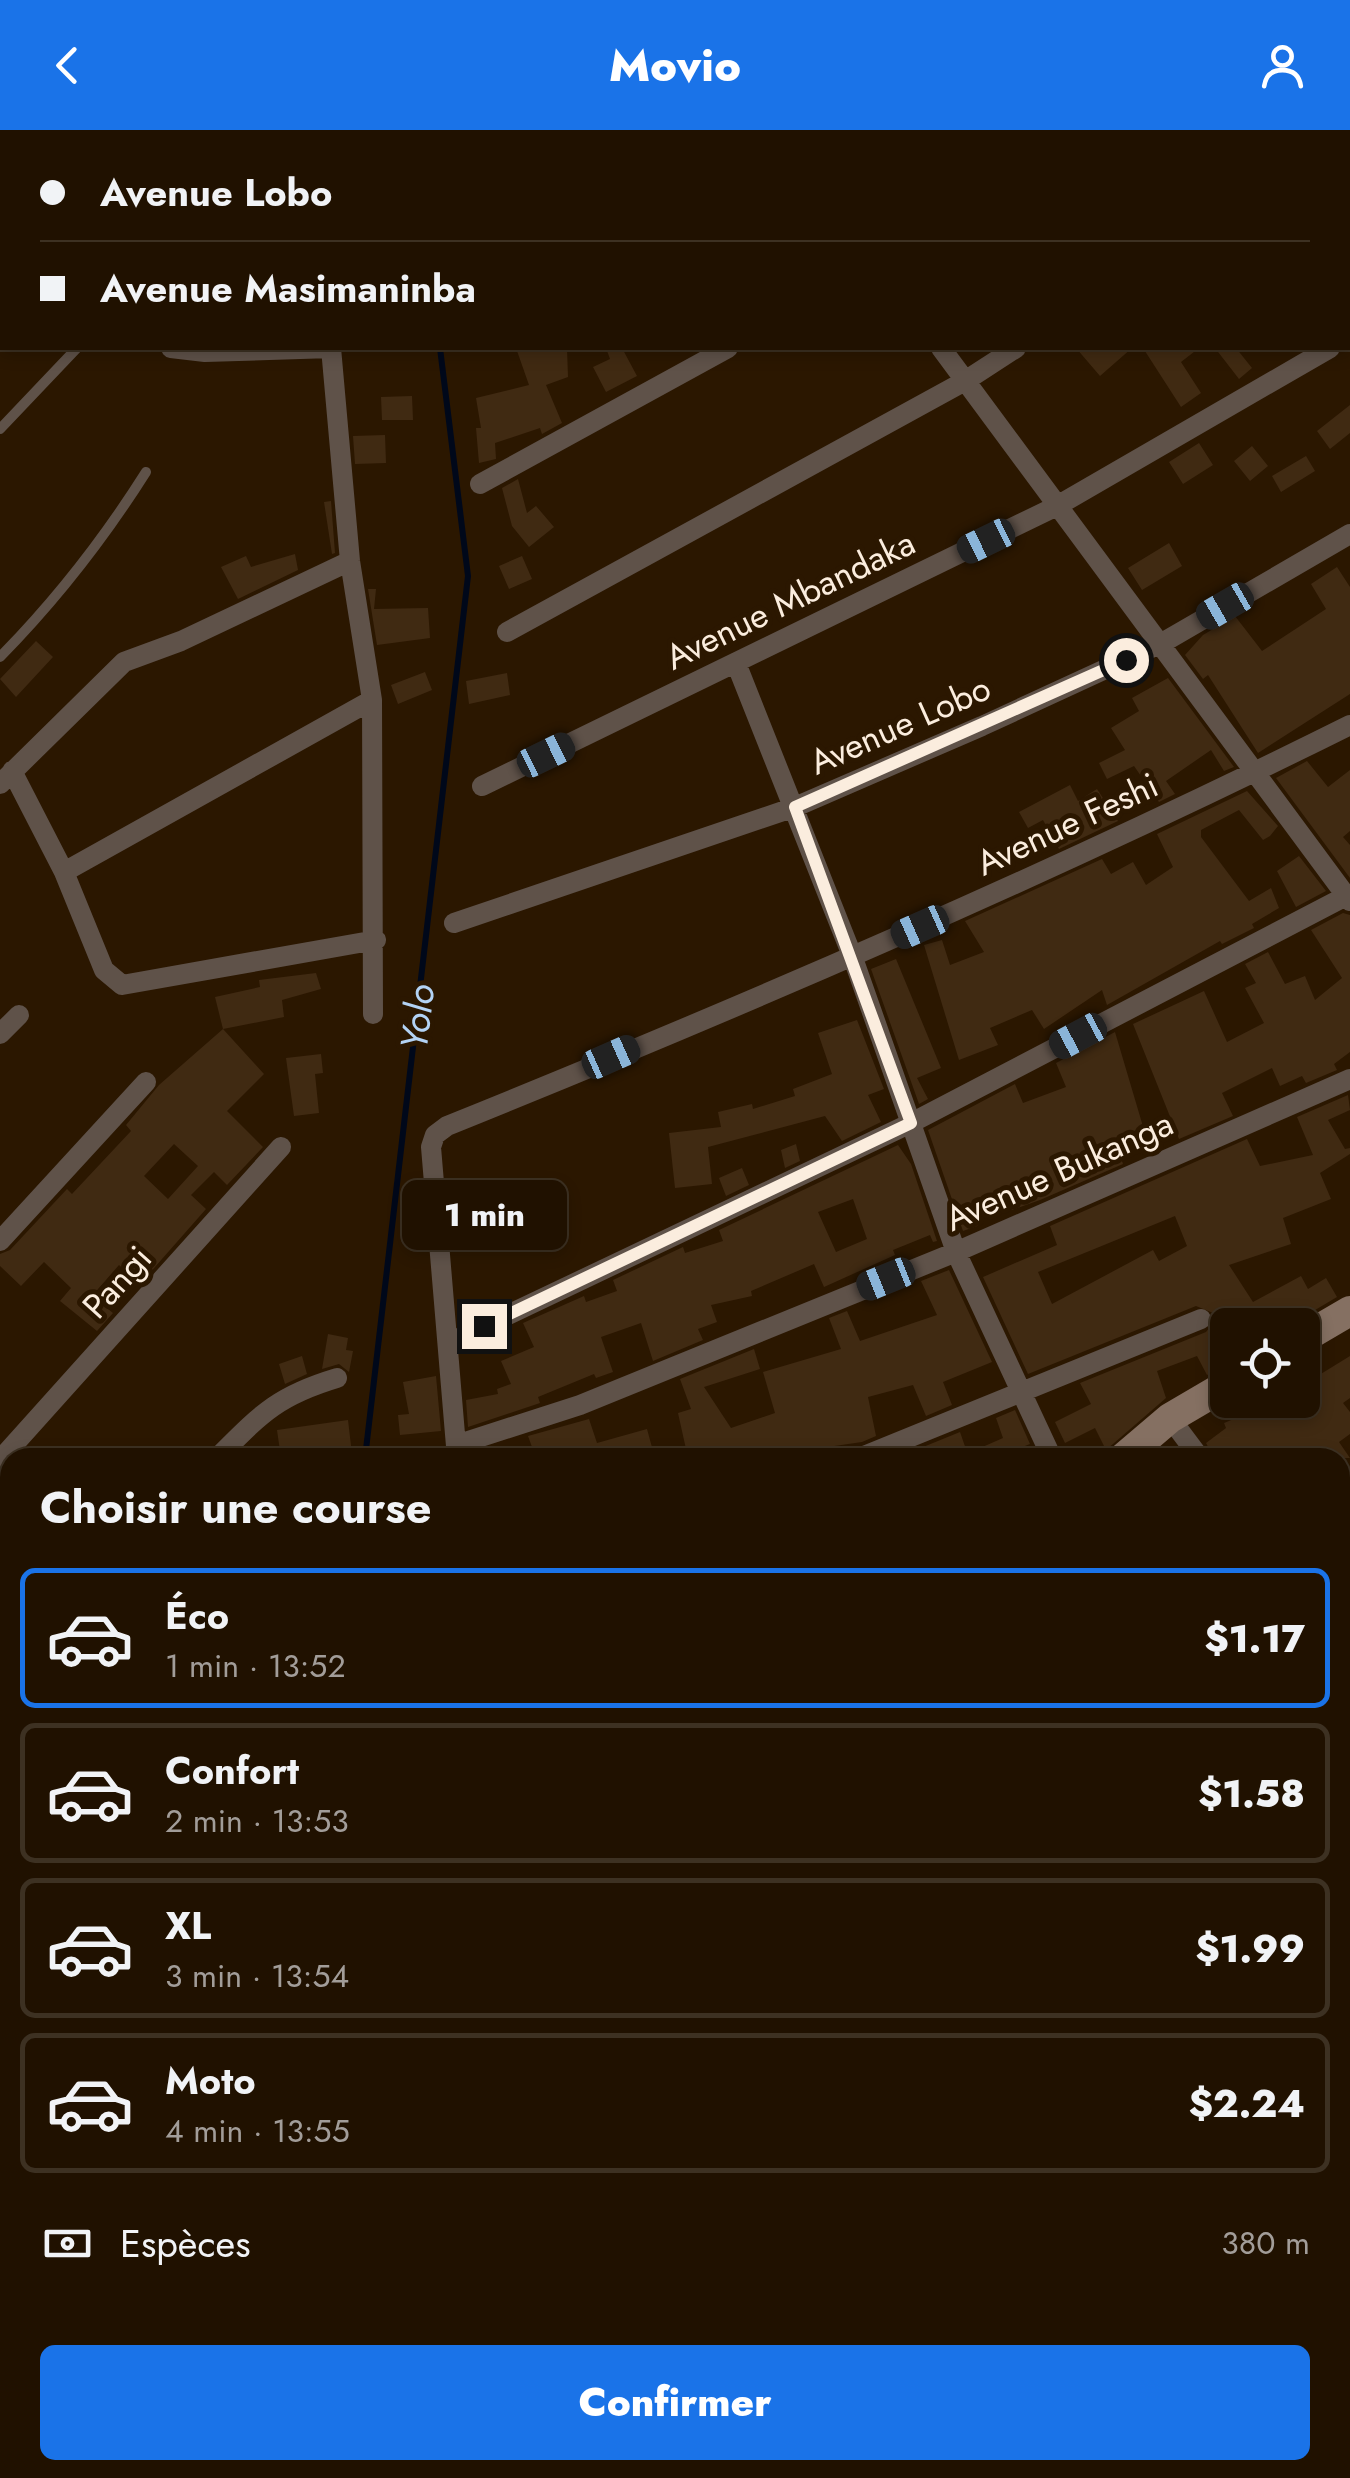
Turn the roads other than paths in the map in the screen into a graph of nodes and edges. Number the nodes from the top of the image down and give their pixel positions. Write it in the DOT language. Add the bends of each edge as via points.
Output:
graph roads {
  1 [pos="75,350"];
  2 [pos="188,350"];
  3 [pos="268,350"];
  4 [pos="331,350"];
  5 [pos="724,350"];
  6 [pos="942,350"];
  7 [pos="1013,350"];
  8 [pos="1327,350"];
  9 [pos="965,380"];
  10 [pos="0,428"];
  11 [pos="146,472"];
  12 [pos="480,484"];
  13 [pos="1057,506"];
  14 [pos="1350,534"];
  15 [pos="350,561"];
  16 [pos="508,632"];
  17 [pos="1162,643"];
  18 [pos="0,657"];
  19 [pos="736,663"];
  20 [pos="372,700"];
  21 [pos="1350,725"];
  22 [pos="4,771"];
  23 [pos="1256,772"];
  24 [pos="482,786"];
  25 [pos="795,807"];
  26 [pos="64,872"];
  27 [pos="1349,897"];
  28 [pos="454,923"];
  29 [pos="376,940"];
  30 [pos="852,958"];
  31 [pos="373,1014"];
  32 [pos="19,1015"];
  33 [pos="0,1034"];
  34 [pos="1350,1079"];
  35 [pos="146,1082"];
  36 [pos="911,1123"];
  37 [pos="281,1147"];
  38 [pos="0,1241"];
  39 [pos="956,1252"];
  40 [pos="1349,1314"];
  41 [pos="1201,1319"];
  42 [pos="1320,1329"];
  43 [pos="448,1342"];
  44 [pos="337,1378"];
  45 [pos="1022,1392"];
  46 [pos="1210,1395"];
  47 [pos="1170,1418"];
  48 [pos="11,1448"];
  49 [pos="228,1448"];
  50 [pos="456,1448"];
  51 [pos="467,1448"];
  52 [pos="884,1448"];
  53 [pos="1047,1448"];
  54 [pos="1135,1448"];
  55 [pos="1192,1448"];
  1 -- 10 [label="lane"];
  2 -- 3 [label="street"];
  4 -- 15 [label="street"];
  5 -- 12 [label="street"];
  6 -- 9 [label="street"];
  7 -- 9 [label="street"];
  8 -- 13 [label="street, Avenue Mbandaka"];
  9 -- 13 [label="street"];
  9 -- 16 [label="street"];
  11 -- 18 [label="lane" via="68,584"];
  13 -- 17 [label="street"];
  13 -- 19 [label="street, Avenue Mbandaka"];
  14 -- 17 [label="street, Avenue Lobo"];
  15 -- 20 [label="street"];
  15 -- 22 [label="street" via="124,662"];
  17 -- 23 [label="street"];
  17 -- 25 [label="street, Avenue Lobo"];
  19 -- 24 [label="street, Avenue Mbandaka"];
  19 -- 25 [label="street"];
  20 -- 26 [label="street"];
  20 -- 29 [label="street"];
  21 -- 23 [label="street, Avenue Feshi"];
  22 -- 26 [label="street"];
  23 -- 27 [label="street"];
  23 -- 30 [label="street, Avenue Feshi"];
  25 -- 28 [label="street, Avenue Lobo"];
  25 -- 30 [label="street"];
  26 -- 29 [label="street" via="104,970 122,985"];
  27 -- 36 [label="street"];
  29 -- 31 [label="street"];
  30 -- 36 [label="street"];
  30 -- 43 [label="street, Avenue Feshi" via="435,1135 430,1147"];
  32 -- 33 [label="street"];
  34 -- 39 [label="street, Avenue Bukanga"];
  35 -- 38 [label="street"];
  36 -- 39 [label="street"];
  36 -- 43 [label="street"];
  37 -- 48 [label="street, Pangi"];
  39 -- 45 [label="street"];
  39 -- 51 [label="street, Avenue Bukanga"];
  40 -- 42 [label="street"];
  41 -- 45 [label="street"];
  43 -- 50 [label="street"];
  44 -- 49 [label="street" via="292,1391"];
  45 -- 52 [label="street"];
  45 -- 53 [label="street"];
  46 -- 47 [label="street"];
  47 -- 54 [label="street"];
  47 -- 55 [label="street"];
}
